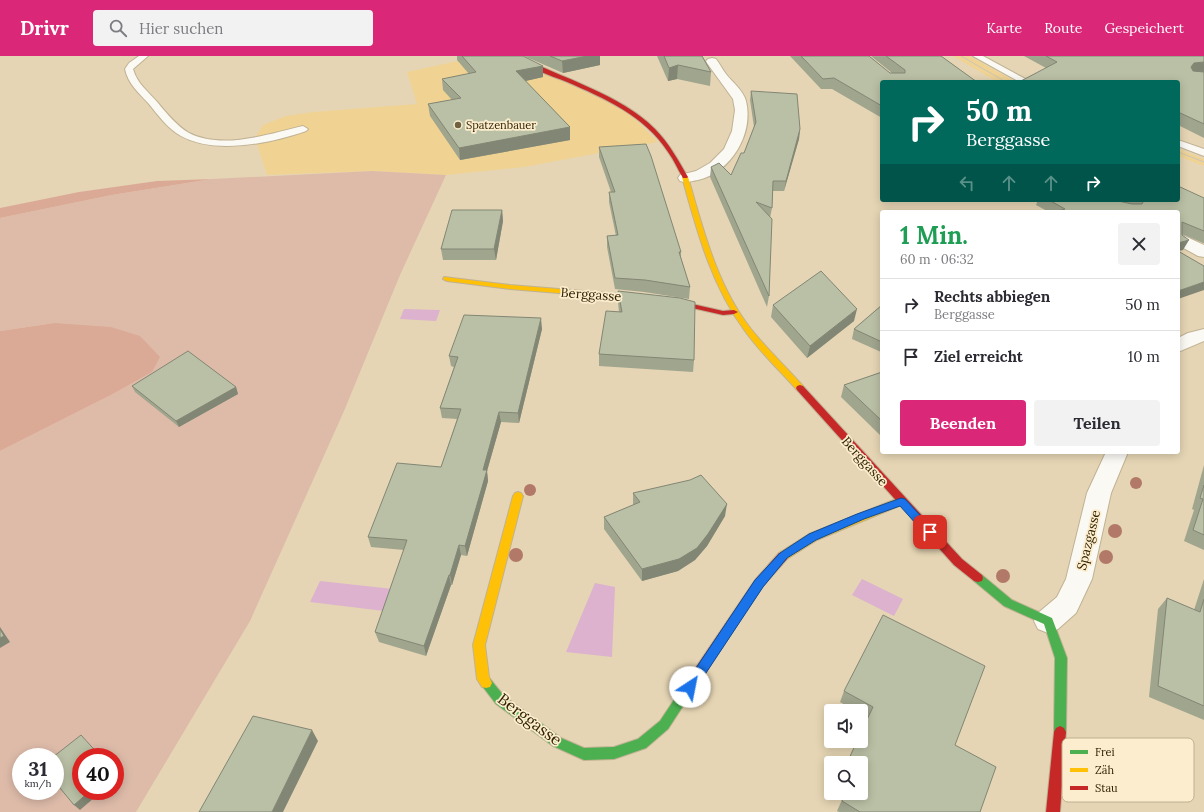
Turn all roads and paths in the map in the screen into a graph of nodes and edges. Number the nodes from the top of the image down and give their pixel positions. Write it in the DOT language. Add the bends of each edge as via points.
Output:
graph roads {
  1 [pos="144,56"];
  2 [pos="514,56"];
  3 [pos="977,56"];
  4 [pos="712,62"];
  5 [pos="1023,80"];
  6 [pos="303,129"];
  7 [pos="1180,144"];
  8 [pos="1204,153"];
  9 [pos="685,178"];
  10 [pos="1180,239"];
  11 [pos="1204,252"];
  12 [pos="447,280"];
  13 [pos="734,312"];
  14 [pos="1204,335"];
  15 [pos="1180,345"];
  16 [pos="1116,454"];
  17 [pos="518,496"];
  18 [pos="901,501"];
  19 [pos="1048,622"];
  20 [pos="1053,812"];
  1 -- 6 [label="lane" via="129,69 131,77 179,131 188,136 218,142 240,142 274,138"];
  2 -- 9 [label="street, Berggasse" via="544,72 622,104 638,115 665,144"];
  3 -- 5 [label="lane"];
  4 -- 9 [label="street" via="738,97 741,108 740,130 733,146 721,162 706,172"];
  7 -- 8 [label="lane"];
  9 -- 13 [label="street, Berggasse" via="704,241"];
  10 -- 11 [label="street"];
  12 -- 13 [label="street, Berggasse" via="644,298 723,313"];
  13 -- 18 [label="street, Berggasse"];
  14 -- 15 [label="street"];
  16 -- 19 [label="street, Spazgasse" via="1099,493 1078,579 1067,605"];
  17 -- 18 [label="street, Berggasse" via="479,645 483,679 500,700 557,742 584,754 614,753 642,744 664,725 759,583 784,556 813,537"];
  18 -- 19 [label="street, Berggasse" via="958,562 1008,603"];
  19 -- 20 [label="street" via="1061,658 1061,718"];
}
